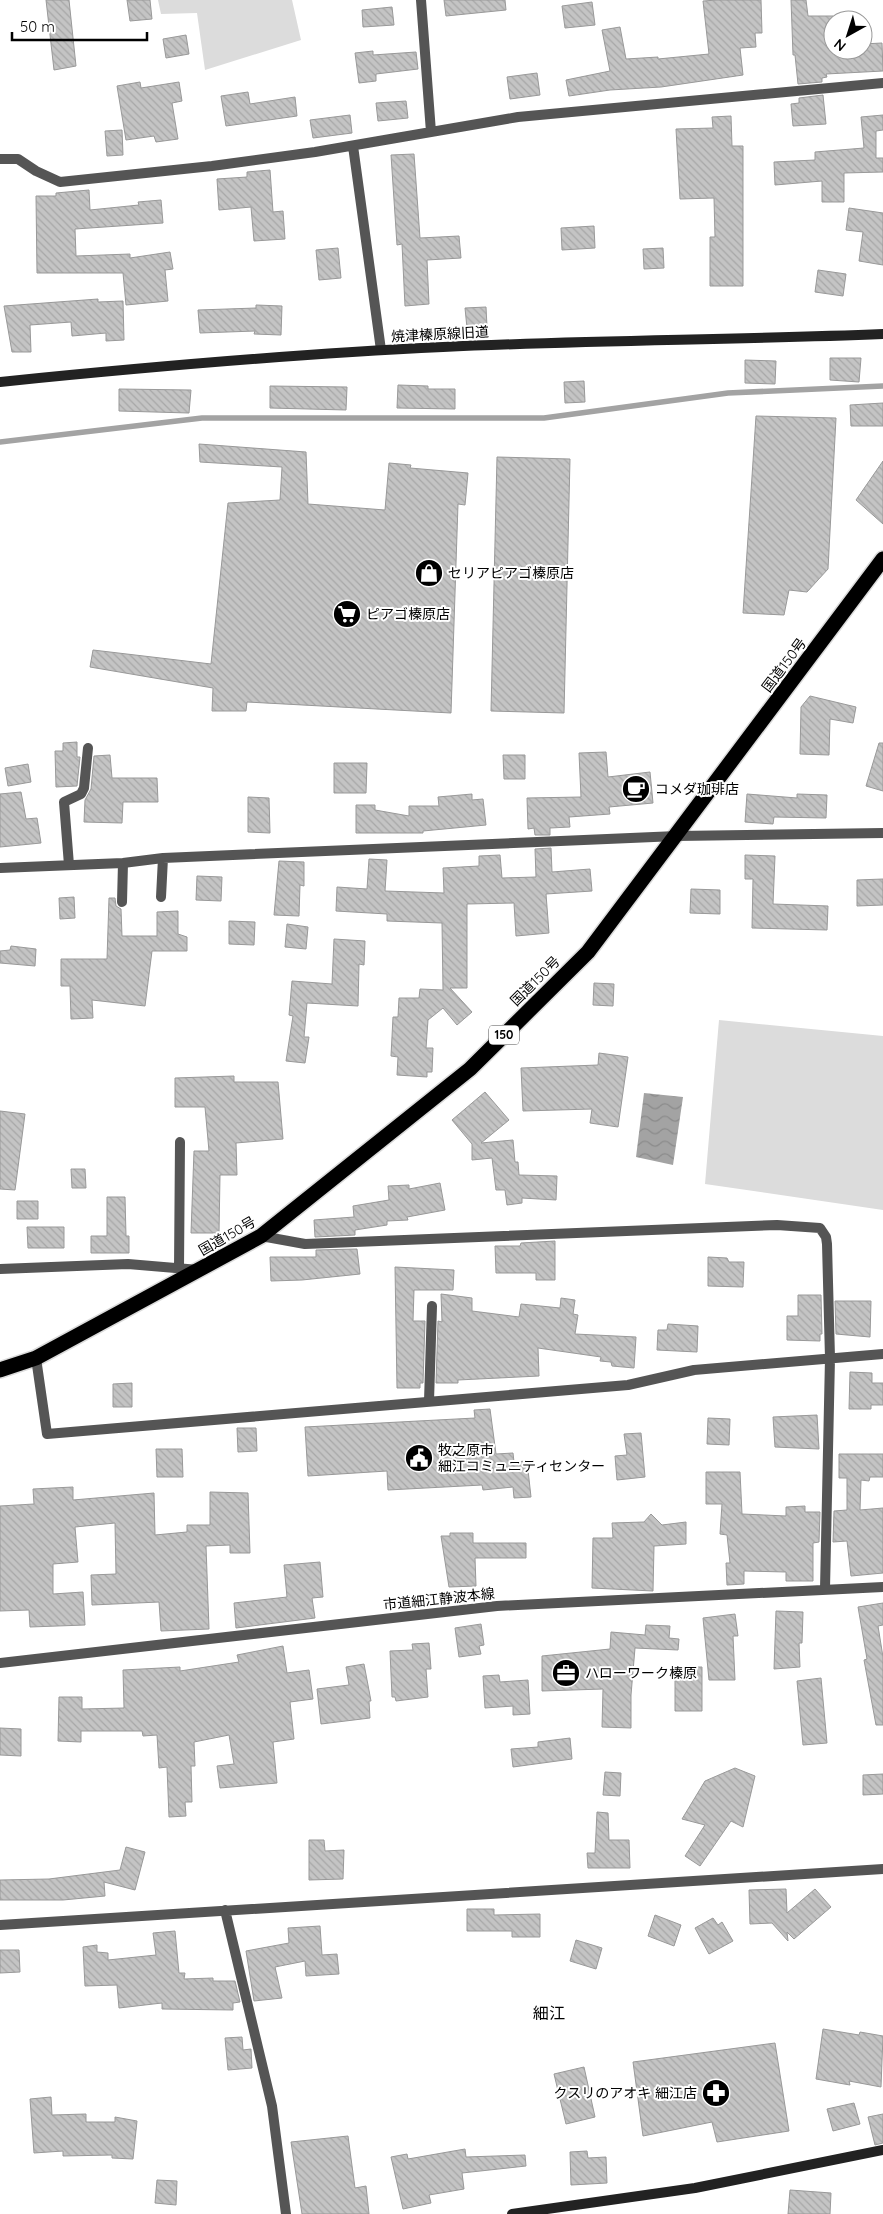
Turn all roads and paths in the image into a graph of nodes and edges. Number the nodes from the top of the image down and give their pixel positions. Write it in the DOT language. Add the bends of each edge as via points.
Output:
graph roads {
  1 [pos="421,0"];
  2 [pos="883,83"];
  3 [pos="432,132"];
  4 [pos="353,146"];
  5 [pos="0,159"];
  6 [pos="883,334"];
  7 [pos="382,350"];
  8 [pos="0,382"];
  9 [pos="883,560"];
  10 [pos="88,748"];
  11 [pos="883,833"];
  12 [pos="677,836"];
  13 [pos="163,858"];
  14 [pos="123,863"];
  15 [pos="68,865"];
  16 [pos="0,868"];
  17 [pos="161,897"];
  18 [pos="122,902"];
  19 [pos="180,1142"];
  20 [pos="262,1236"];
  21 [pos="179,1268"];
  22 [pos="0,1269"];
  23 [pos="200,1270"];
  24 [pos="432,1306"];
  25 [pos="883,1354"];
  26 [pos="36,1358"];
  27 [pos="830,1358"];
  28 [pos="0,1370"];
  29 [pos="429,1402"];
  30 [pos="883,1587"];
  31 [pos="825,1589"];
  32 [pos="0,1663"];
  33 [pos="883,1869"];
  34 [pos="225,1910"];
  35 [pos="0,1925"];
  36 [pos="883,2150"];
  37 [pos="286,2214"];
  38 [pos="512,2214"];
  1 -- 3 [label="street"];
  2 -- 3 [label="street" via="518,117"];
  3 -- 4 [label="street"];
  4 -- 5 [label="street" via="212,166 60,182 18,159"];
  4 -- 7 [label="street"];
  6 -- 7 [label="street, 焼津榛原線旧道"];
  7 -- 8 [label="street, 焼津榛原線旧道"];
  9 -- 12 [label="highway, 国道150号 / 150"];
  10 -- 15 [label="street" via="84,788 81,794 64,802"];
  11 -- 12 [label="street"];
  12 -- 13 [label="street"];
  12 -- 20 [label="highway, 国道150号 / 150" via="588,952 470,1069"];
  13 -- 14 [label="street"];
  13 -- 17 [label="street"];
  14 -- 15 [label="street"];
  14 -- 18 [label="street"];
  15 -- 16 [label="street"];
  19 -- 21 [label="street"];
  20 -- 23 [label="highway, 国道150号 / 150"];
  20 -- 27 [label="street" via="305,1244 815,1226 822,1230 827,1244"];
  21 -- 22 [label="street" via="128,1264"];
  21 -- 23 [label="street"];
  23 -- 26 [label="highway, 国道150号 / 150"];
  24 -- 29 [label="street"];
  25 -- 27 [label="street"];
  26 -- 28 [label="highway, 国道150号 / 150"];
  26 -- 29 [label="street" via="47,1434"];
  27 -- 29 [label="street" via="694,1370 628,1385"];
  27 -- 31 [label="street"];
  30 -- 31 [label="street, 市道細江静波本線"];
  31 -- 32 [label="street, 市道細江静波本線" via="498,1606"];
  33 -- 34 [label="street"];
  34 -- 35 [label="street"];
  34 -- 37 [label="street" via="272,2106"];
  36 -- 38 [label="street" via="695,2188"];
}
